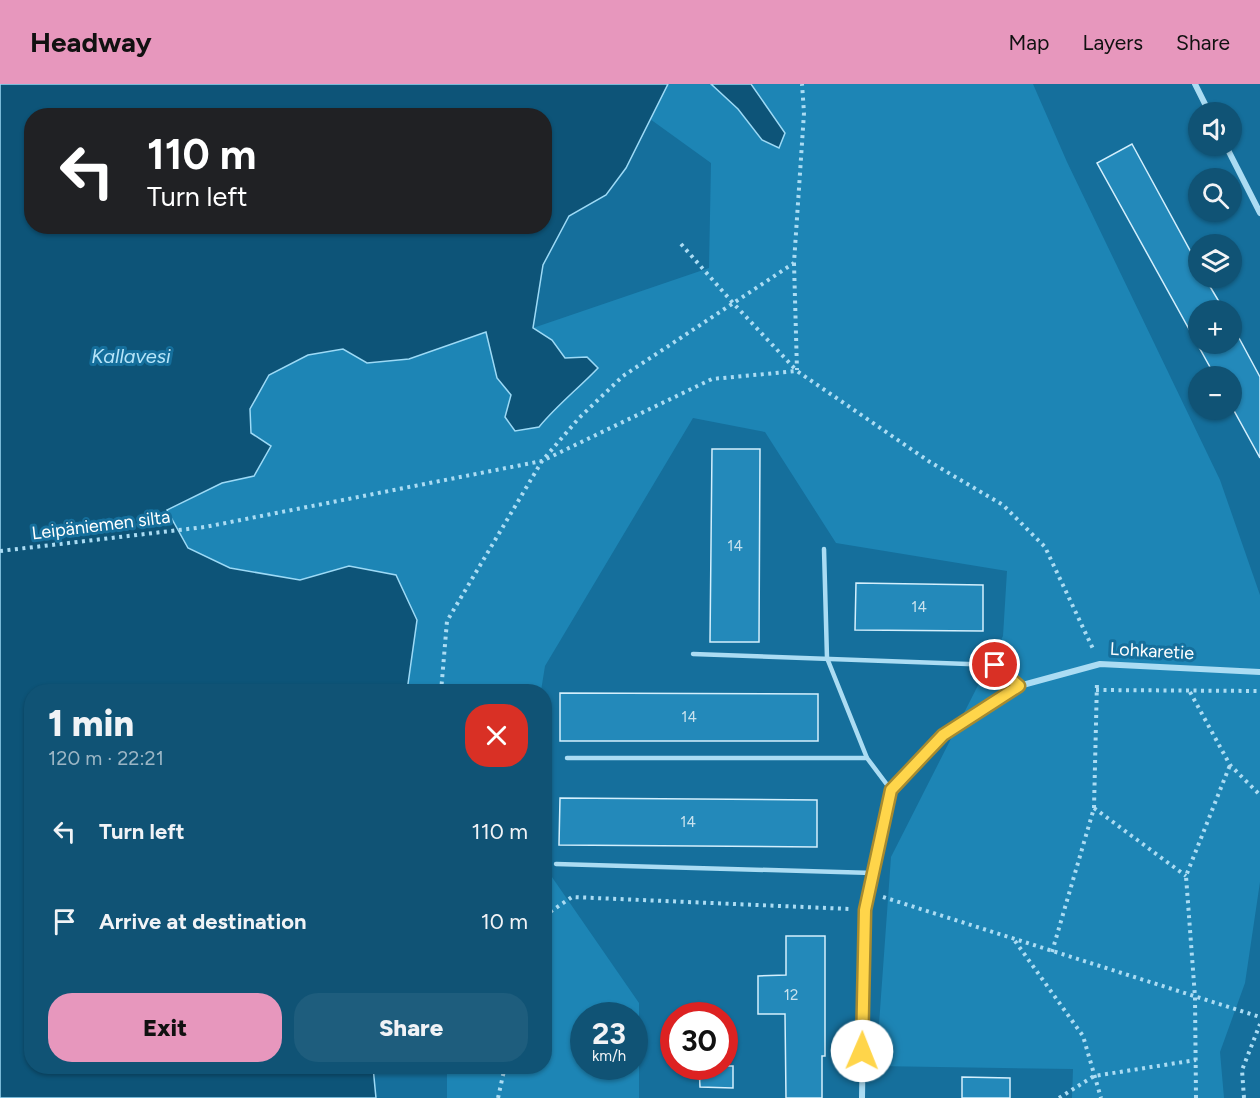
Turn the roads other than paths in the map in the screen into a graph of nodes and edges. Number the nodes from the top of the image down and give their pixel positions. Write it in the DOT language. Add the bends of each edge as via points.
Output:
graph roads {
  1 [pos="1195,84"];
  2 [pos="1204,102"];
  3 [pos="1231,156"];
  4 [pos="1260,213"];
  5 [pos="824,549"];
  6 [pos="693,654"];
  7 [pos="828,658"];
  8 [pos="1260,672"];
  9 [pos="1019,686"];
  10 [pos="567,758"];
  11 [pos="867,758"];
  12 [pos="891,790"];
  13 [pos="556,864"];
  14 [pos="873,873"];
  15 [pos="862,1098"];
  1 -- 2 [label="street"];
  3 -- 4 [label="street"];
  5 -- 7 [label="lane"];
  6 -- 7 [label="lane"];
  7 -- 9 [label="lane" via="995,665"];
  7 -- 11 [label="lane"];
  8 -- 9 [label="street, Lohkaretie" via="1100,664"];
  9 -- 12 [label="street, Lohkaretie" via="943,735"];
  10 -- 11 [label="lane"];
  11 -- 12 [label="lane"];
  12 -- 14 [label="street"];
  13 -- 14 [label="lane"];
  14 -- 15 [label="street" via="865,910"];
}
